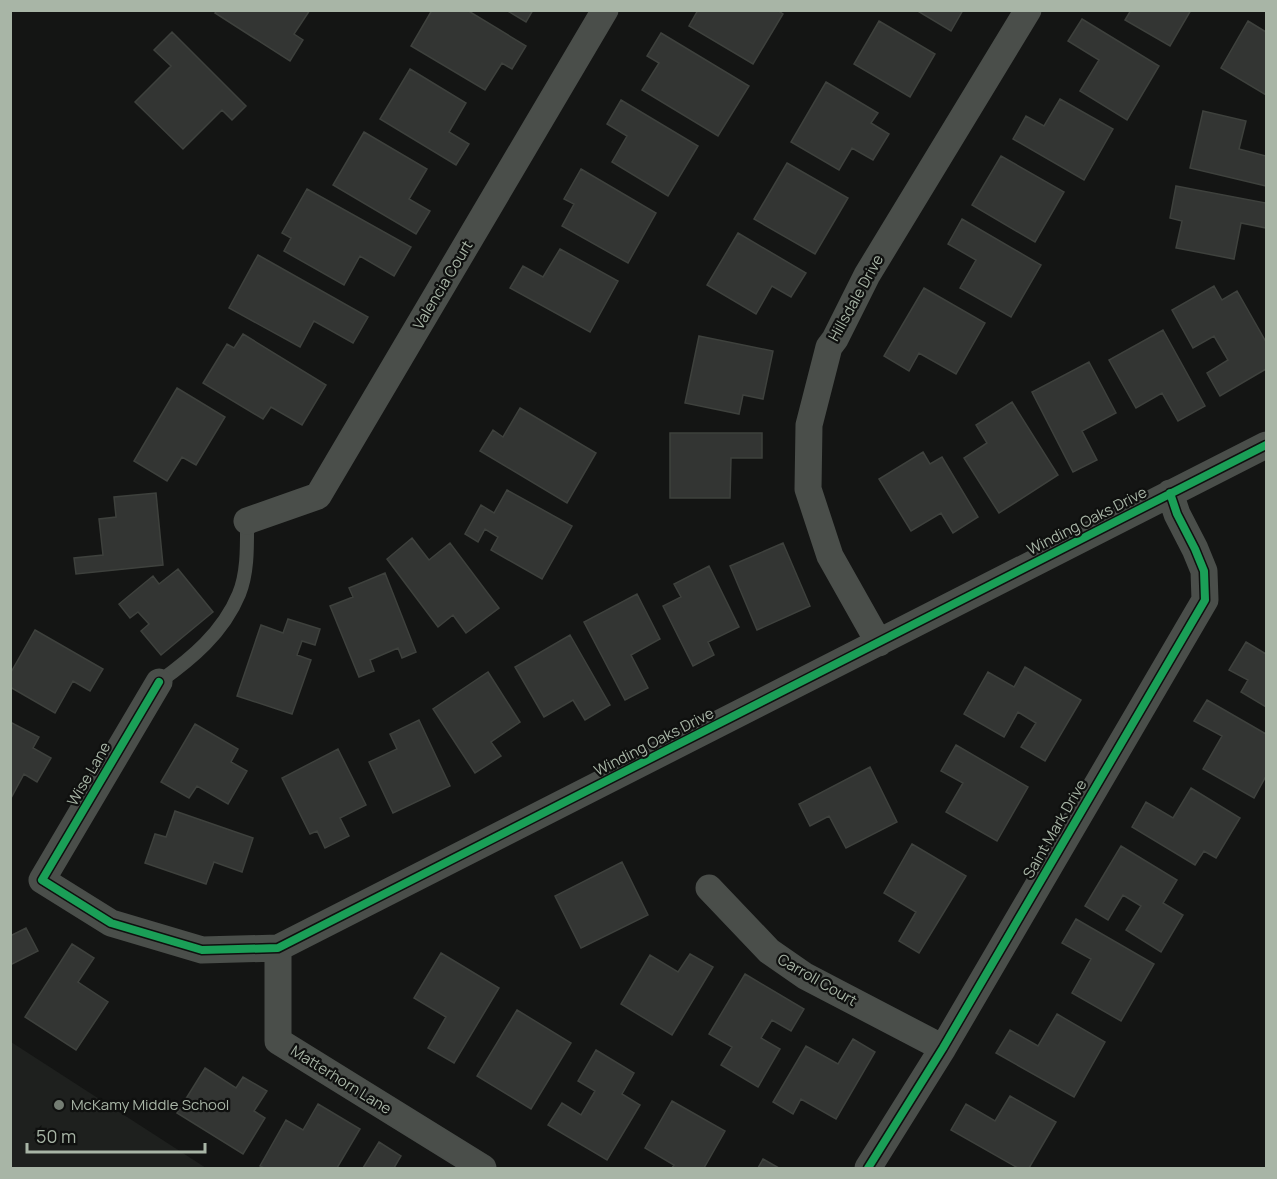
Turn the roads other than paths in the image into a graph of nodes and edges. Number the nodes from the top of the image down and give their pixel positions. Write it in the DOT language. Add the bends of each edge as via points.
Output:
graph roads {
  1 [pos="606,10"];
  2 [pos="1028,10"];
  3 [pos="1266,445"];
  4 [pos="1170,493"];
  5 [pos="247,521"];
  6 [pos="879,643"];
  7 [pos="159,682"];
  8 [pos="42,879"];
  9 [pos="709,888"];
  10 [pos="278,948"];
  11 [pos="943,1048"];
  12 [pos="483,1168"];
  13 [pos="868,1168"];
  1 -- 5 [label="street, Valencia Court" via="318,496"];
  2 -- 6 [label="street, Hillsdale Drive" via="867,275 829,347 809,425 808,489 830,556"];
  3 -- 4 [label="street, Winding Oaks Drive"];
  4 -- 6 [label="street, Winding Oaks Drive"];
  4 -- 11 [label="street, Saint Mark Drive" via="1204,571 1205,600"];
  5 -- 7 [label="lane" via="247,557 239,593 222,626 200,650"];
  6 -- 10 [label="street, Winding Oaks Drive"];
  7 -- 8 [label="street, Wise Lane"];
  8 -- 10 [label="street, Winding Oaks Drive" via="111,923 202,950"];
  9 -- 11 [label="street, Carroll Court" via="769,951 805,976"];
  10 -- 12 [label="street, Matterhorn Lane" via="278,1041"];
  11 -- 13 [label="street, Saint Mark Drive"];
}
